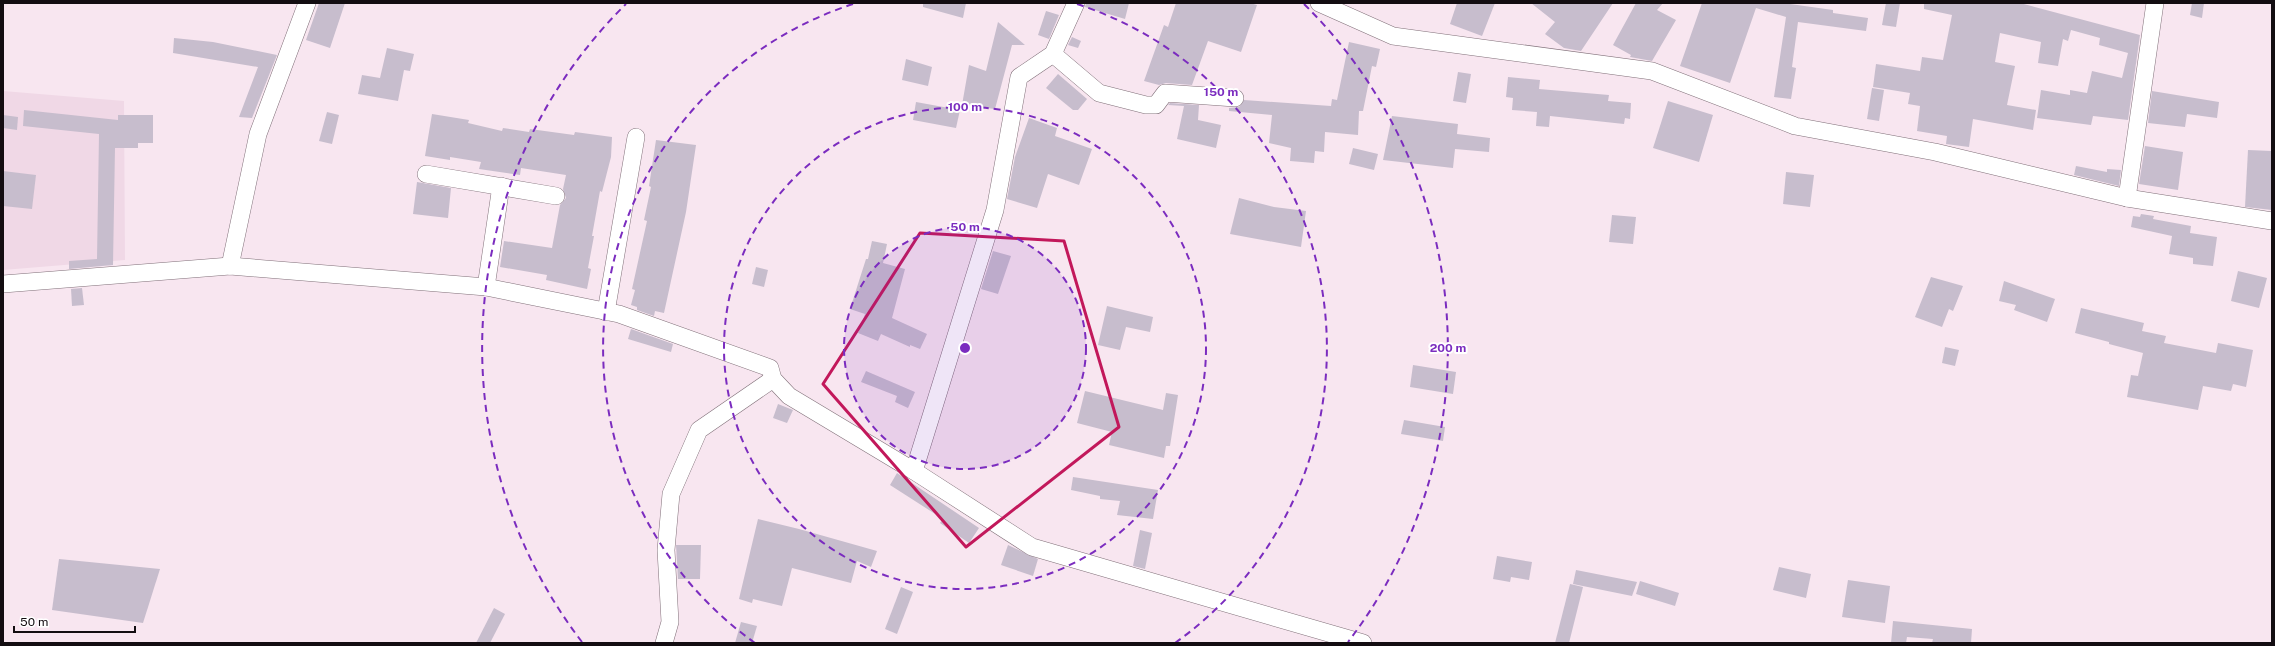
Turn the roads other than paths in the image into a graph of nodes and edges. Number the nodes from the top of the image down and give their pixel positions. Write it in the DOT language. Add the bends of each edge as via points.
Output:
graph roads {
  1 [pos="307,3"];
  2 [pos="1076,3"];
  3 [pos="1319,3"];
  4 [pos="2155,3"];
  5 [pos="1053,54"];
  6 [pos="1235,98"];
  7 [pos="636,137"];
  8 [pos="426,174"];
  9 [pos="501,186"];
  10 [pos="556,196"];
  11 [pos="2127,198"];
  12 [pos="2272,221"];
  13 [pos="230,266"];
  14 [pos="3,284"];
  15 [pos="486,287"];
  16 [pos="606,312"];
  17 [pos="773,379"];
  18 [pos="914,471"];
  19 [pos="664,643"];
  20 [pos="1363,643"];
  1 -- 13 [label="street" via="258,134"];
  2 -- 5 [label="street"];
  3 -- 11 [label="street" via="1393,36 1652,71 1795,126 1935,152"];
  4 -- 11 [label="street"];
  5 -- 6 [label="street" via="1099,93 1146,105 1156,105 1165,93"];
  5 -- 18 [label="street" via="1019,77 995,210"];
  7 -- 16 [label="street"];
  8 -- 9 [label="street"];
  9 -- 10 [label="street"];
  9 -- 15 [label="street"];
  11 -- 12 [label="street"];
  13 -- 14 [label="street"];
  13 -- 15 [label="street"];
  15 -- 16 [label="street"];
  16 -- 17 [label="street" via="620,314 770,368"];
  17 -- 18 [label="street" via="789,396"];
  17 -- 19 [label="street" via="699,430 671,494 666,550 670,622"];
  18 -- 20 [label="street" via="1032,547"];
}
